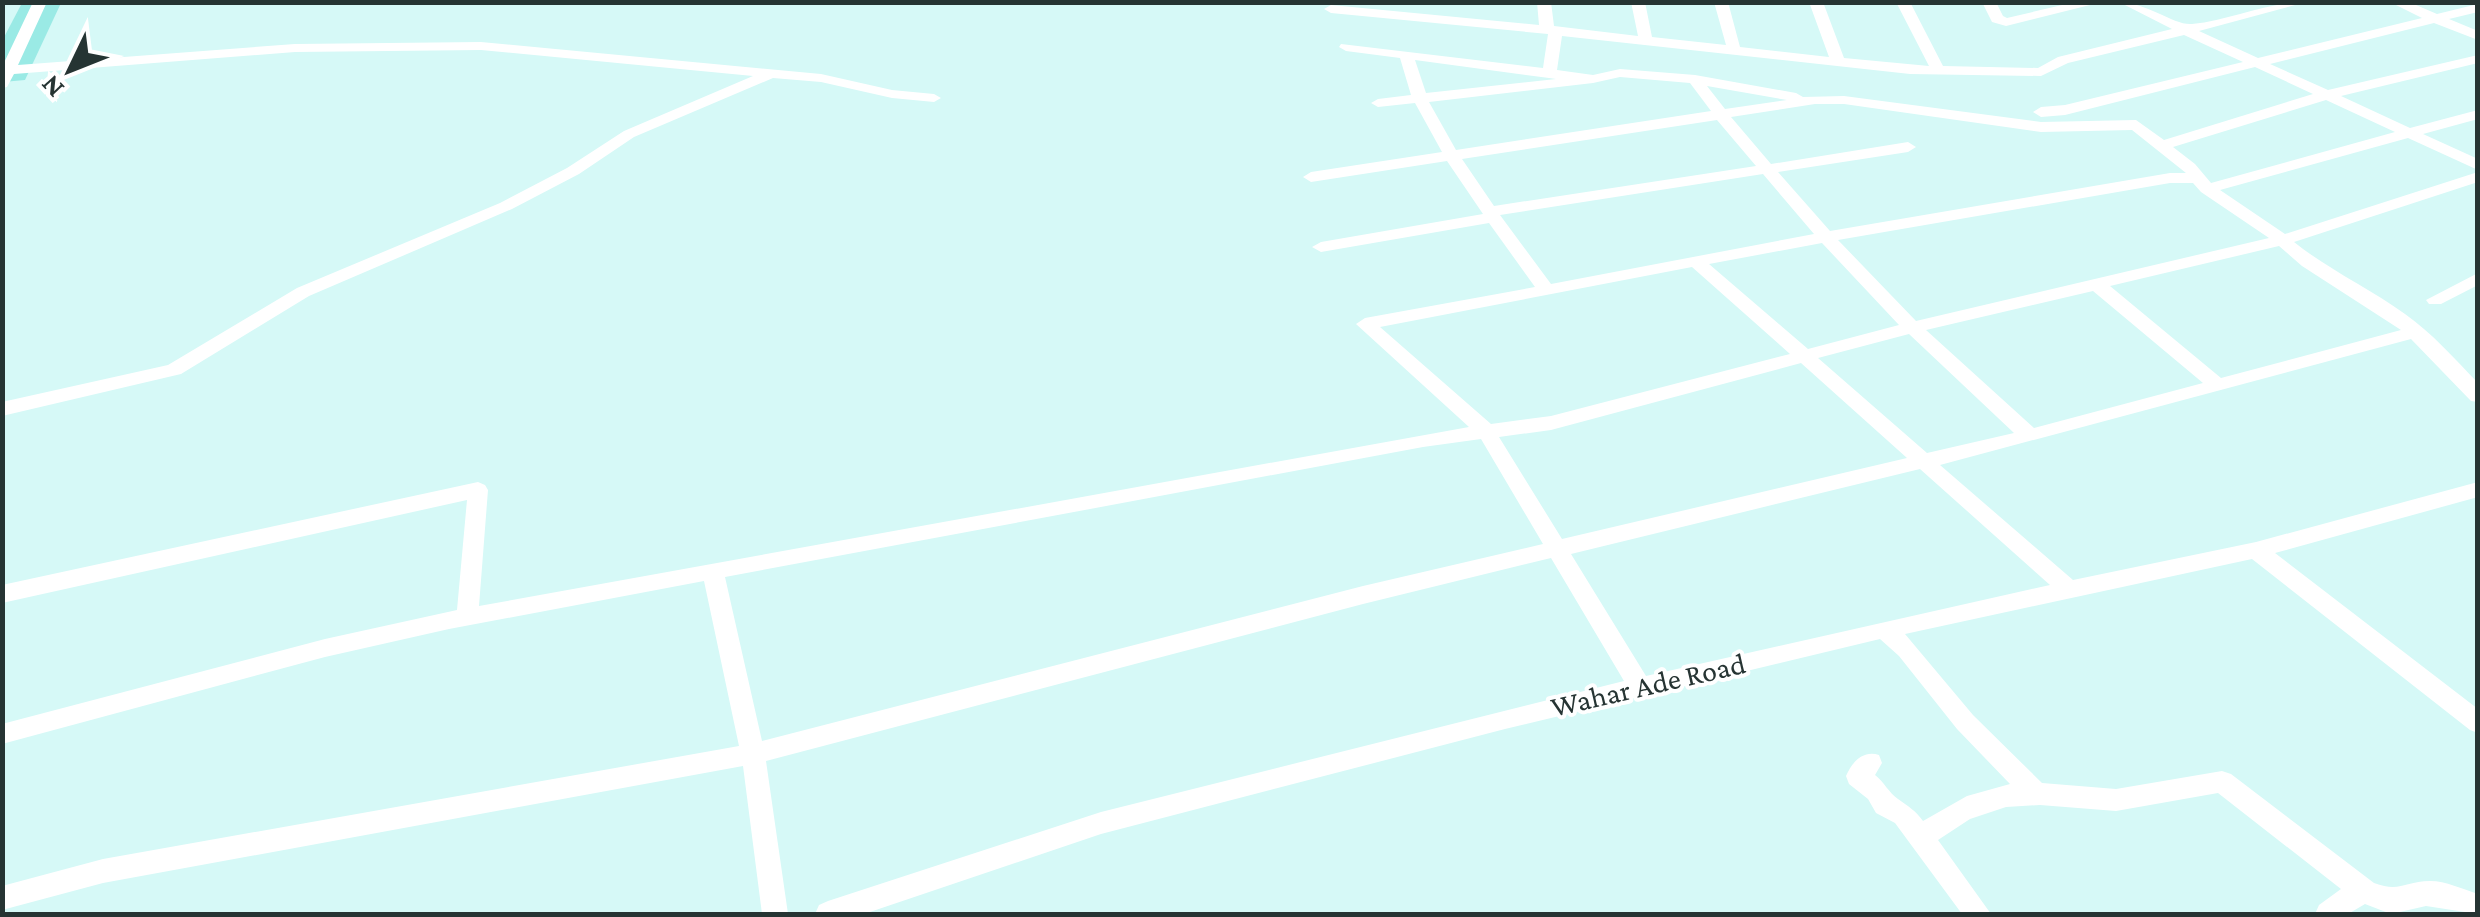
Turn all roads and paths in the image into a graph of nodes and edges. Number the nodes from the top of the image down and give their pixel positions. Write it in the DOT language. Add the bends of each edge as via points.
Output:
graph roads {
  1 [pos="40,2"];
  2 [pos="1456,2"];
  3 [pos="1544,2"];
  4 [pos="1638,2"];
  5 [pos="1721,2"];
  6 [pos="1816,2"];
  7 [pos="1903,2"];
  8 [pos="1989,2"];
  9 [pos="2096,2"];
  10 [pos="2126,2"];
  11 [pos="2300,2"];
  12 [pos="2396,2"];
  13 [pos="2478,8"];
  14 [pos="1331,10"];
  15 [pos="1456,19"];
  16 [pos="2436,19"];
  17 [pos="2184,29"];
  18 [pos="1551,30"];
  19 [pos="25,35"];
  20 [pos="2478,36"];
  21 [pos="2,38"];
  22 [pos="1623,38"];
  23 [pos="1646,41"];
  24 [pos="1346,47"];
  25 [pos="1734,50"];
  26 [pos="1406,55"];
  27 [pos="2478,59"];
  28 [pos="1838,62"];
  29 [pos="2258,64"];
  30 [pos="1620,72"];
  31 [pos="1939,72"];
  32 [pos="770,74"];
  33 [pos="1549,74"];
  34 [pos="5,78"];
  35 [pos="1593,78"];
  36 [pos="1695,79"];
  37 [pos="2327,95"];
  38 [pos="934,98"];
  39 [pos="1419,98"];
  40 [pos="1814,100"];
  41 [pos="1378,103"];
  42 [pos="2041,112"];
  43 [pos="1719,114"];
  44 [pos="2478,114"];
  45 [pos="2406,132"];
  46 [pos="2164,145"];
  47 [pos="1908,147"];
  48 [pos="1451,154"];
  49 [pos="2478,165"];
  50 [pos="1767,169"];
  51 [pos="2478,176"];
  52 [pos="1311,177"];
  53 [pos="2202,183"];
  54 [pos="1491,214"];
  55 [pos="1824,237"];
  56 [pos="2280,241"];
  57 [pos="1321,247"];
  58 [pos="1696,261"];
  59 [pos="2478,278"];
  60 [pos="2096,284"];
  61 [pos="1547,290"];
  62 [pos="2435,300"];
  63 [pos="1910,328"];
  64 [pos="2415,332"];
  65 [pos="1804,356"];
  66 [pos="2218,385"];
  67 [pos="2478,396"];
  68 [pos="2,408"];
  69 [pos="1486,432"];
  70 [pos="2030,436"];
  71 [pos="1924,461"];
  72 [pos="2478,489"];
  73 [pos="1560,548"];
  74 [pos="2256,550"];
  75 [pos="713,573"];
  76 [pos="2070,590"];
  77 [pos="2,594"];
  78 [pos="467,616"];
  79 [pos="1884,629"];
  80 [pos="1640,687"];
  81 [pos="2478,723"];
  82 [pos="2,734"];
  83 [pos="753,754"];
  84 [pos="1870,763"];
  85 [pos="2035,794"];
  86 [pos="1920,838"];
  87 [pos="2365,892"];
  88 [pos="2,898"];
  89 [pos="2478,907"];
  90 [pos="774,914"];
  91 [pos="828,914"];
  92 [pos="1978,914"];
  93 [pos="2328,914"];
  1 -- 19 [label="street"];
  2 -- 15 [label="street"];
  3 -- 18 [label="street"];
  4 -- 23 [label="street"];
  5 -- 25 [label="street"];
  6 -- 28 [label="street"];
  7 -- 31 [label="street"];
  8 -- 9 [label="street" via="2006,22"];
  10 -- 17 [label="street"];
  11 -- 17 [label="street"];
  12 -- 16 [label="street"];
  13 -- 16 [label="street"];
  14 -- 15 [label="street"];
  15 -- 18 [label="street"];
  16 -- 20 [label="street"];
  16 -- 29 [label="street"];
  17 -- 29 [label="street"];
  17 -- 31 [label="street" via="2063,60 2041,72"];
  18 -- 22 [label="street"];
  18 -- 33 [label="street"];
  19 -- 21 [label="street"];
  19 -- 34 [label="street"];
  22 -- 23 [label="street"];
  22 -- 30 [label="street"];
  23 -- 25 [label="street"];
  24 -- 26 [label="street"];
  25 -- 28 [label="street"];
  26 -- 33 [label="street"];
  26 -- 39 [label="street"];
  27 -- 37 [label="street"];
  28 -- 31 [label="street"];
  29 -- 37 [label="street"];
  29 -- 42 [label="street"];
  30 -- 35 [label="street"];
  30 -- 36 [label="street"];
  32 -- 34 [label="street" via="480,46 399,45 295,48"];
  32 -- 38 [label="street"];
  32 -- 68 [label="street" via="629,134 506,206 303,292 174,370"];
  33 -- 35 [label="street"];
  35 -- 39 [label="street"];
  36 -- 40 [label="street"];
  36 -- 43 [label="street"];
  37 -- 45 [label="street"];
  37 -- 46 [label="street"];
  39 -- 41 [label="street"];
  39 -- 48 [label="street"];
  40 -- 43 [label="street"];
  40 -- 46 [label="street" via="2041,127 2136,125"];
  43 -- 48 [label="street"];
  43 -- 50 [label="street"];
  44 -- 45 [label="street"];
  45 -- 49 [label="street"];
  45 -- 53 [label="street"];
  46 -- 53 [label="street"];
  47 -- 50 [label="street"];
  48 -- 52 [label="street"];
  48 -- 54 [label="street"];
  50 -- 54 [label="street"];
  50 -- 55 [label="street"];
  51 -- 56 [label="street"];
  53 -- 55 [label="street" via="2170,178"];
  53 -- 56 [label="street"];
  54 -- 57 [label="street"];
  54 -- 61 [label="street"];
  55 -- 58 [label="street"];
  55 -- 63 [label="street"];
  56 -- 60 [label="street"];
  56 -- 64 [label="street"];
  58 -- 61 [label="street"];
  58 -- 65 [label="street"];
  59 -- 62 [label="street"];
  60 -- 63 [label="street"];
  60 -- 66 [label="street"];
  61 -- 69 [label="street" via="1365,324"];
  63 -- 65 [label="street"];
  63 -- 70 [label="street"];
  64 -- 66 [label="street"];
  64 -- 67 [label="street"];
  65 -- 69 [label="street" via="1550,423"];
  65 -- 71 [label="street"];
  66 -- 70 [label="street"];
  69 -- 73 [label="street"];
  69 -- 75 [label="street"];
  70 -- 71 [label="street"];
  71 -- 73 [label="street"];
  71 -- 76 [label="street"];
  72 -- 74 [label="street, Wahar Ade Road"];
  73 -- 80 [label="street"];
  73 -- 83 [label="street"];
  74 -- 76 [label="street, Wahar Ade Road"];
  74 -- 81 [label="street"];
  75 -- 78 [label="street"];
  75 -- 83 [label="street"];
  76 -- 79 [label="street, Wahar Ade Road"];
  77 -- 78 [label="street" via="478,490"];
  78 -- 82 [label="street"];
  79 -- 80 [label="street, Wahar Ade Road"];
  79 -- 85 [label="street"];
  80 -- 91 [label="street, Wahar Ade Road" via="1102,823"];
  83 -- 88 [label="street" via="103,871"];
  83 -- 90 [label="street"];
  84 -- 86 [label="street" via="1858,776"];
  85 -- 86 [label="street" via="1974,804"];
  85 -- 87 [label="street" via="2120,800 2222,782"];
  86 -- 92 [label="street"];
  87 -- 89 [label="street" via="2391,902 2436,892"];
  87 -- 93 [label="street"];
}
